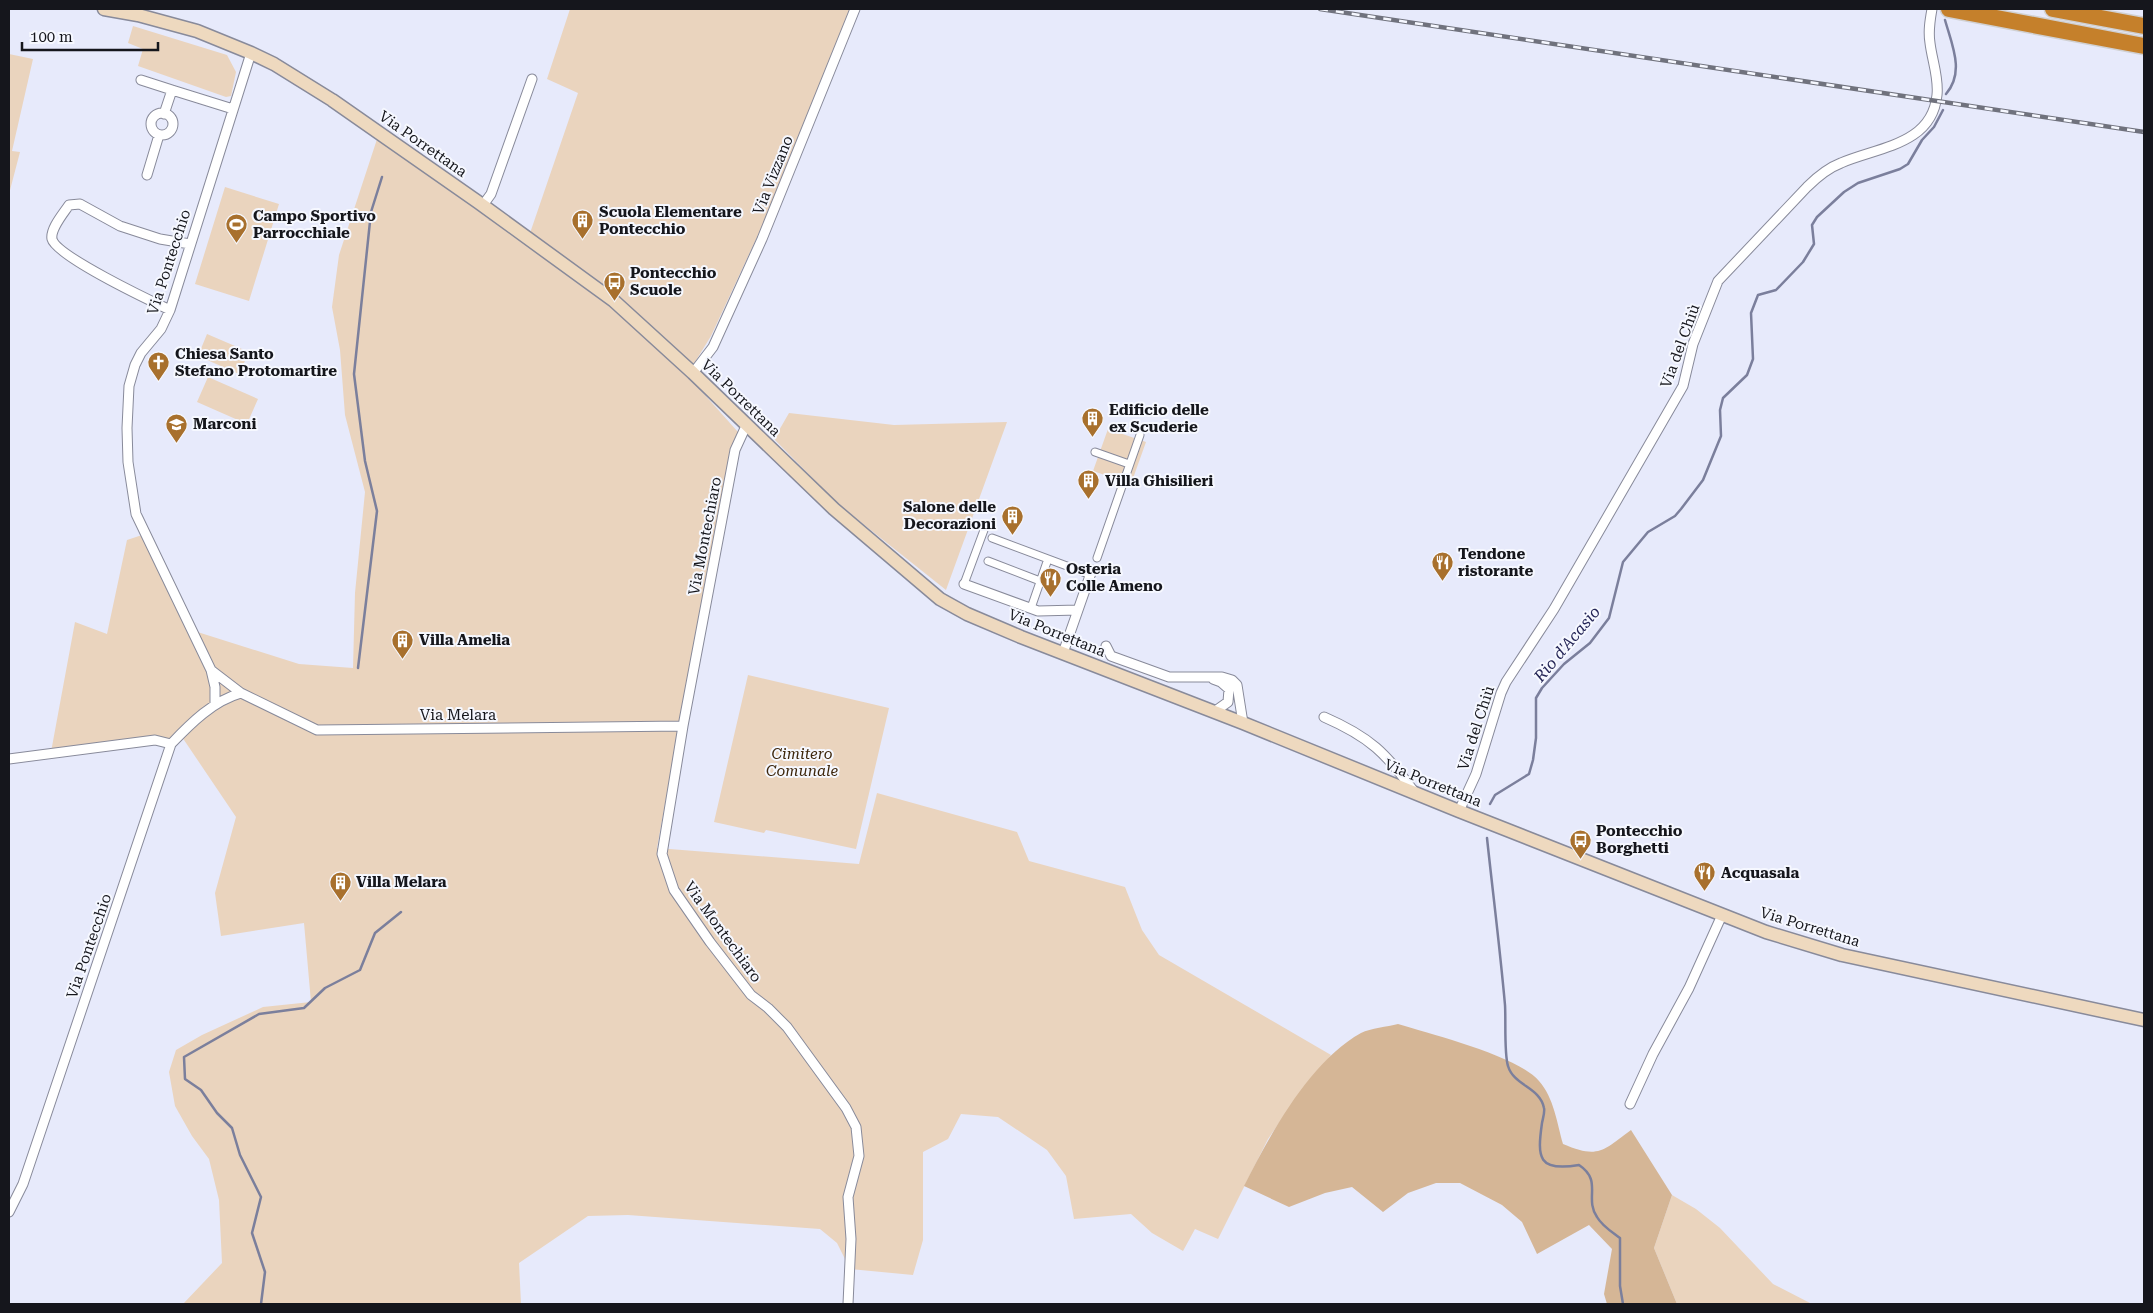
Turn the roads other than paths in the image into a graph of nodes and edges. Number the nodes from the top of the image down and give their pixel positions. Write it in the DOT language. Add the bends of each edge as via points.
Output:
graph roads {
  1 [pos="104,9"];
  2 [pos="855,9"];
  3 [pos="1932,9"];
  4 [pos="2053,9"];
  5 [pos="1956,10"];
  6 [pos="2144,26"];
  7 [pos="2144,46"];
  8 [pos="251,53"];
  9 [pos="532,79"];
  10 [pos="141,80"];
  11 [pos="172,90"];
  12 [pos="233,109"];
  13 [pos="164,114"];
  14 [pos="159,135"];
  15 [pos="147,175"];
  16 [pos="483,205"];
  17 [pos="190,244"];
  18 [pos="170,310"];
  19 [pos="693,373"];
  20 [pos="746,426"];
  21 [pos="1140,435"];
  22 [pos="1095,452"];
  23 [pos="1129,464"];
  24 [pos="1096,558"];
  25 [pos="1048,559"];
  26 [pos="988,561"];
  27 [pos="1092,573"];
  28 [pos="1040,581"];
  29 [pos="964,584"];
  30 [pos="1031,608"];
  31 [pos="1078,610"];
  32 [pos="1106,646"];
  33 [pos="1063,653"];
  34 [pos="211,670"];
  35 [pos="1205,677"];
  36 [pos="241,693"];
  37 [pos="215,704"];
  38 [pos="1220,714"];
  39 [pos="1324,717"];
  40 [pos="1243,723"];
  41 [pos="684,726"];
  42 [pos="171,744"];
  43 [pos="9,759"];
  44 [pos="1415,793"];
  45 [pos="1459,811"];
  46 [pos="1722,915"];
  47 [pos="2144,1020"];
  48 [pos="1630,1104"];
  49 [pos="9,1212"];
  50 [pos="848,1304"];
  1 -- 8 [label="main road, Via Porrettana" via="197,31"];
  2 -- 19 [label="street, Via Vizzano" via="762,239 713,347"];
  3 -- 45 [label="street, Via del Chiù" via="1930,41 1937,96 1928,122 1905,141 1842,162 1823,173 1718,281 1682,386 1554,609 1500,693 1476,774"];
  4 -- 6 [label="highway"];
  5 -- 7 [label="highway"];
  8 -- 12 [label="street, Via Pontecchio"];
  8 -- 16 [label="main road, Via Porrettana" via="332,100"];
  9 -- 16 [label="street" via="491,194"];
  10 -- 11 [label="street"];
  11 -- 12 [label="street"];
  11 -- 13 [label="street"];
  12 -- 17 [label="street, Via Pontecchio"];
  13 -- 14 [label="street" via="155,116 151,125"];
  13 -- 14 [label="street" via="172,119 172,129"];
  14 -- 15 [label="street"];
  16 -- 19 [label="main road, Via Porrettana" via="601,290"];
  17 -- 18 [label="street, Via Pontecchio"];
  17 -- 18 [label="street" via="160,239 120,226 80,204 69,205 53,230 55,246 99,275"];
  18 -- 34 [label="street, Via Pontecchio" via="161,329 134,365 129,386 128,462 136,514"];
  19 -- 20 [label="main road, Via Porrettana"];
  20 -- 33 [label="main road, Via Porrettana" via="834,509 940,599"];
  20 -- 41 [label="street, Via Montechiaro" via="735,450"];
  21 -- 23 [label="street"];
  22 -- 23 [label="street"];
  23 -- 24 [label="street"];
  25 -- 27 [label="street"];
  25 -- 28 [label="street"];
  25 -- 29 [label="street" via="986,535"];
  26 -- 28 [label="street"];
  27 -- 31 [label="street"];
  28 -- 30 [label="street"];
  29 -- 30 [label="street"];
  30 -- 31 [label="street" via="1038,611"];
  31 -- 33 [label="street"];
  32 -- 35 [label="street" via="1111,656 1169,677"];
  33 -- 38 [label="main road, Via Porrettana"];
  34 -- 36 [label="street, Via Melara"];
  34 -- 37 [label="street"];
  35 -- 38 [label="street" via="1221,682 1229,689 1228,702"];
  35 -- 40 [label="street" via="1222,677 1238,685"];
  36 -- 37 [label="street, Via Pontecchio"];
  36 -- 41 [label="street, Via Melara" via="316,730"];
  37 -- 42 [label="street, Via Pontecchio"];
  38 -- 40 [label="main road, Via Porrettana"];
  39 -- 44 [label="street" via="1361,736 1381,751"];
  40 -- 44 [label="main road, Via Porrettana"];
  41 -- 50 [label="street, Via Montechiaro" via="663,841 662,854 667,872 674,890 710,942 751,995 787,1027 846,1108 856,1127 858,1156 848,1197"];
  42 -- 43 [label="street" via="155,740"];
  42 -- 49 [label="street, Via Pontecchio" via="23,1184"];
  44 -- 45 [label="main road, Via Porrettana"];
  45 -- 46 [label="main road, Via Porrettana"];
  46 -- 47 [label="main road, Via Porrettana" via="1842,955"];
  46 -- 48 [label="street"];
}
